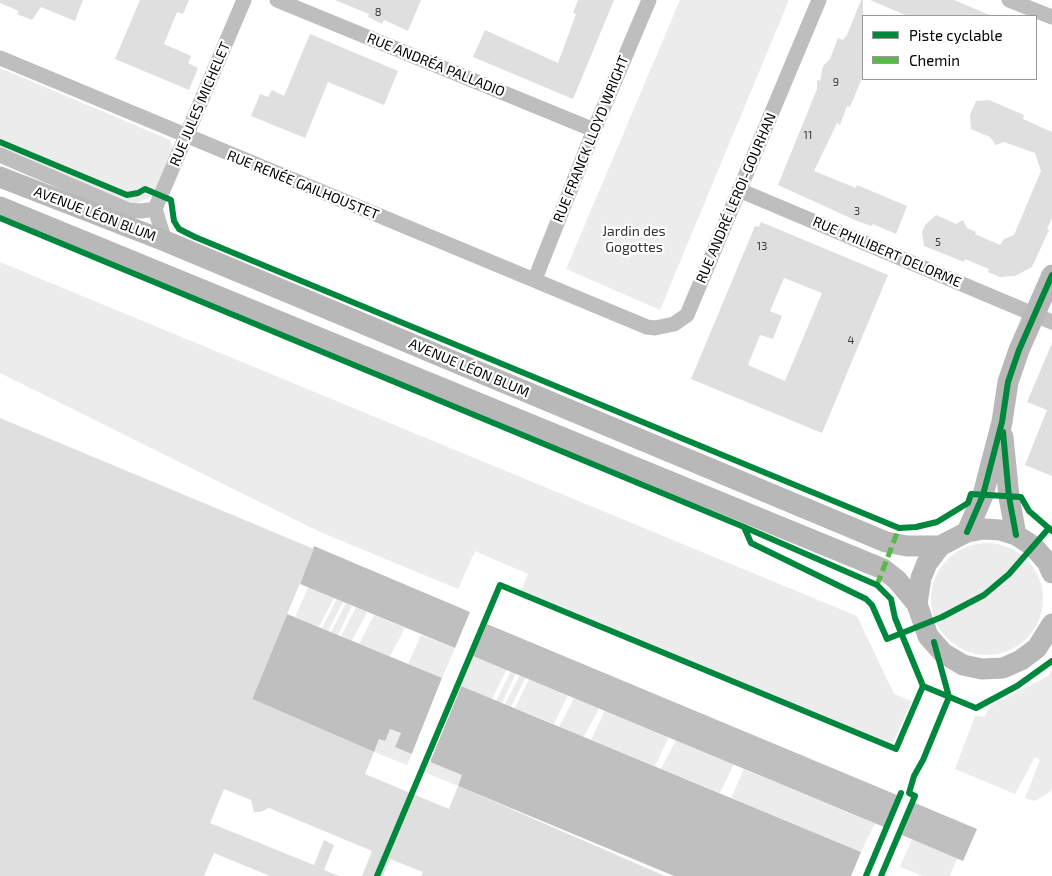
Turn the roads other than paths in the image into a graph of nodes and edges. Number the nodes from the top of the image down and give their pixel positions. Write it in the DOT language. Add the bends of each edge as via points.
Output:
graph roads {
  1 [pos="244,0"];
  2 [pos="277,0"];
  3 [pos="649,0"];
  4 [pos="819,0"];
  5 [pos="1010,0"];
  6 [pos="1052,17"];
  7 [pos="0,58"];
  8 [pos="594,130"];
  9 [pos="186,137"];
  10 [pos="0,155"];
  11 [pos="0,177"];
  12 [pos="739,190"];
  13 [pos="0,207"];
  14 [pos="155,209"];
  15 [pos="165,241"];
  16 [pos="1052,275"];
  17 [pos="535,279"];
  18 [pos="607,310"];
  19 [pos="1044,318"];
  20 [pos="1002,422"];
  21 [pos="967,532"];
  22 [pos="1016,535"];
  23 [pos="940,546"];
  24 [pos="1050,566"];
  25 [pos="917,604"];
  26 [pos="1052,624"];
  1 -- 9 [label="street, RUE JULES MICHELET"];
  2 -- 8 [label="street, RUE ANDRÉA PALLADIO"];
  3 -- 8 [label="street, RUE FRANCK LLOYD WRIGHT"];
  4 -- 12 [label="street, RUE ANDRÉ LEROI-GOURHAN"];
  5 -- 6 [label="street"];
  7 -- 9 [label="street, RUE RENÉE GAILHOUSTET"];
  8 -- 17 [label="street, RUE FRANCK LLOYD WRIGHT"];
  9 -- 14 [label="street, RUE JULES MICHELET"];
  9 -- 17 [label="street, RUE RENÉE GAILHOUSTET"];
  10 -- 14 [label="street" via="128,210"];
  11 -- 15 [label="main road, AVENUE LÉON BLUM"];
  12 -- 18 [label="street, RUE ANDRÉ LEROI-GOURHAN" via="687,314 674,324 655,328"];
  12 -- 19 [label="street, RUE PHILIBERT DELORME"];
  13 -- 25 [label="main road, AVENUE LÉON BLUM" via="883,569"];
  14 -- 15 [label="street"];
  15 -- 23 [label="main road, AVENUE LÉON BLUM" via="886,542"];
  16 -- 19 [label="main road"];
  17 -- 18 [label="street, RUE RENÉE GAILHOUSTET"];
  19 -- 20 [label="main road" via="1008,382"];
  20 -- 21 [label="main road" via="979,508"];
  20 -- 22 [label="main road"];
  21 -- 22 [label="main road" via="984,529"];
  21 -- 23 [label="main road"];
  22 -- 24 [label="main road" via="1033,546"];
  23 -- 25 [label="main road" via="921,578"];
  25 -- 26 [label="main road" via="928,636 944,653 963,665 982,669 1003,668 1021,660 1037,648"];
}
